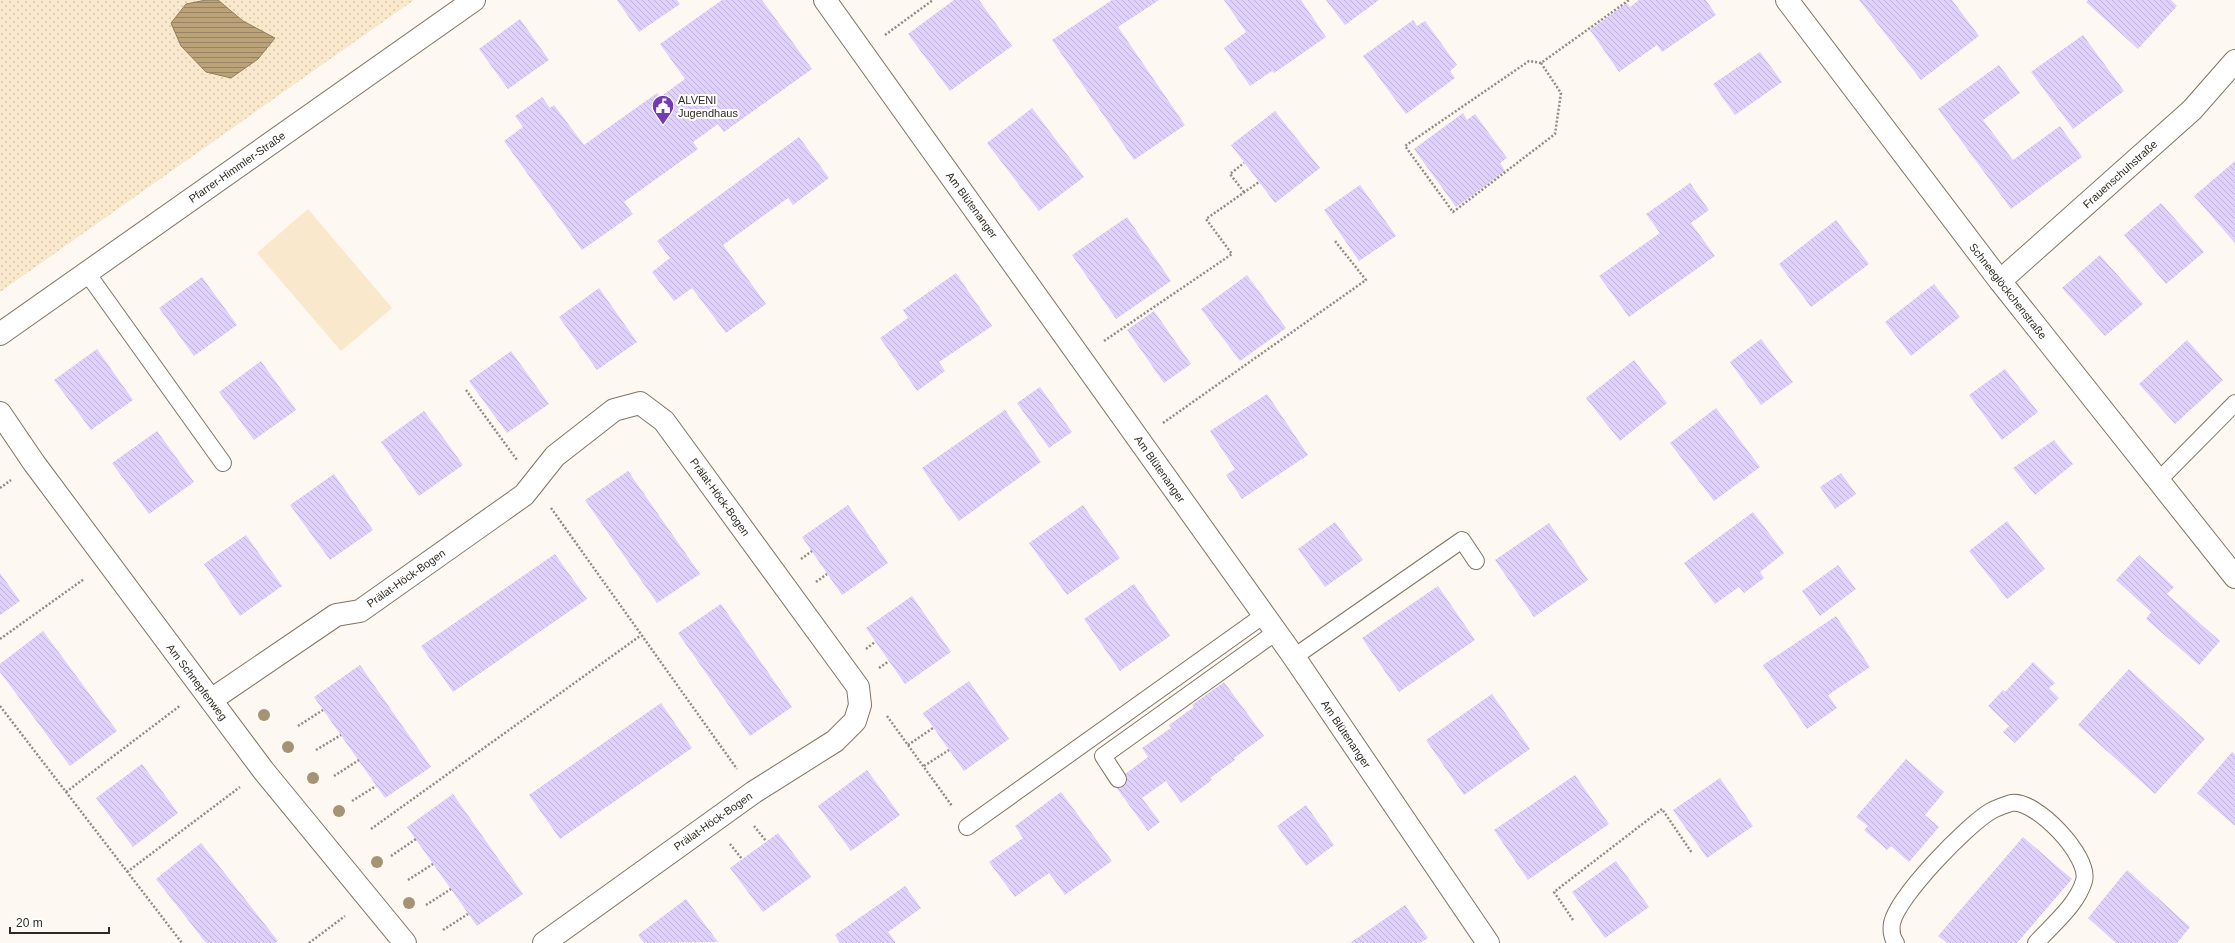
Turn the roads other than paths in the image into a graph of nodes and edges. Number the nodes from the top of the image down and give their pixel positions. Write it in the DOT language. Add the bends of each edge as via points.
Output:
graph roads {
  1 [pos="474,0"];
  2 [pos="825,0"];
  3 [pos="1787,0"];
  4 [pos="2235,61"];
  5 [pos="86,273"];
  6 [pos="2000,281"];
  7 [pos="0,334"];
  8 [pos="2235,403"];
  9 [pos="0,413"];
  10 [pos="224,463"];
  11 [pos="2158,481"];
  12 [pos="1476,561"];
  13 [pos="2235,577"];
  14 [pos="1270,623"];
  15 [pos="1294,657"];
  16 [pos="207,695"];
  17 [pos="1118,779"];
  18 [pos="967,827"];
  19 [pos="405,943"];
  20 [pos="544,943"];
  21 [pos="1488,943"];
  22 [pos="1896,943"];
  23 [pos="2036,943"];
  1 -- 5 [label="street, Pfarrer-Himmler-Straße"];
  2 -- 14 [label="street, Am Blütenanger"];
  3 -- 6 [label="street, Schneeglöckchenstraße"];
  4 -- 6 [label="street, Frauenschuhstraße" via="2192,110"];
  5 -- 7 [label="street, Pfarrer-Himmler-Straße"];
  5 -- 10 [label="lane"];
  6 -- 11 [label="street, Schneeglöckchenstraße"];
  8 -- 11 [label="lane"];
  9 -- 16 [label="street, Am Schnepfenweg" via="34,463"];
  11 -- 13 [label="street, Schneeglöckchenstraße"];
  12 -- 15 [label="lane" via="1462,540"];
  14 -- 15 [label="street, Am Blütenanger"];
  14 -- 17 [label="lane" via="1103,756"];
  14 -- 18 [label="lane"];
  15 -- 21 [label="street, Am Blütenanger"];
  16 -- 19 [label="street, Am Schnepfenweg" via="263,770"];
  16 -- 20 [label="street, Prälat-Höck-Bogen" via="336,615 360,611 524,495 555,456 614,410 640,404 664,421 858,687 860,705 856,721 835,740 754,792"];
  22 -- 23 [label="lane" via="1892,938 1892,923 1907,894 1965,831 1992,810 2012,803 2033,809 2070,843 2082,863 2084,880 2072,902"];
}
